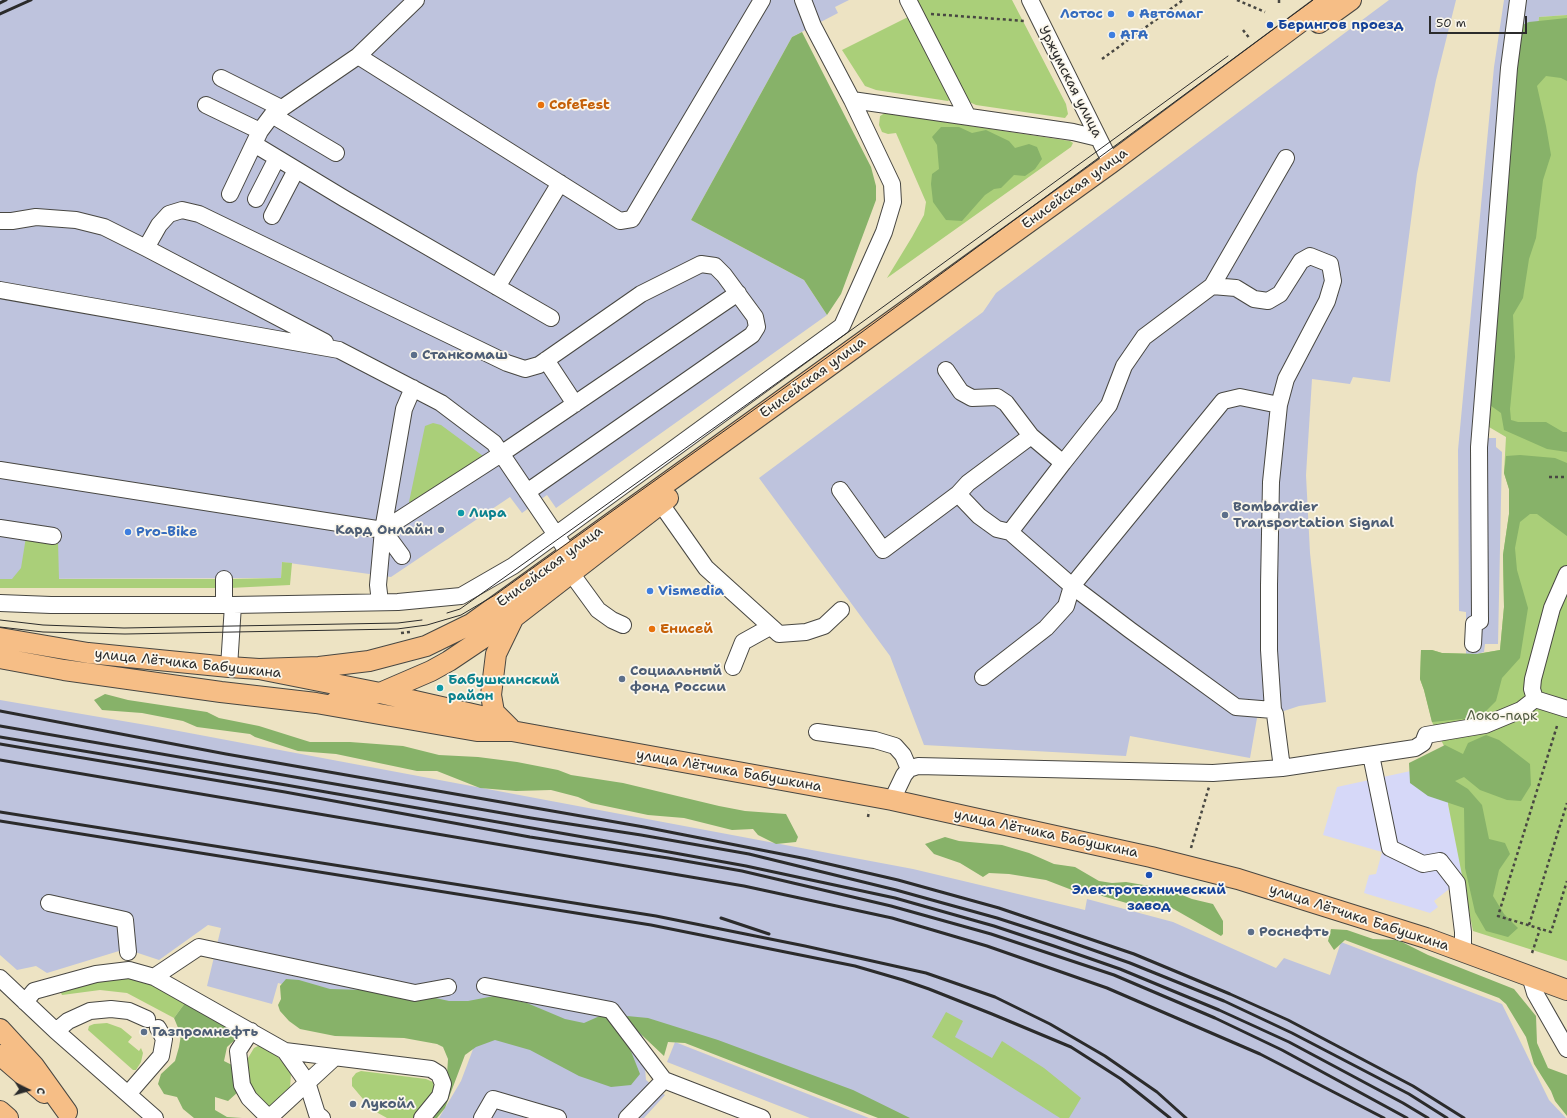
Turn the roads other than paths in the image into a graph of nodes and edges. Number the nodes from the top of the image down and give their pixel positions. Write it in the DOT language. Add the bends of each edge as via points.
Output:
graph roads {
  1 [pos="416,0"];
  2 [pos="762,0"];
  3 [pos="803,0"];
  4 [pos="908,0"];
  5 [pos="1330,0"];
  6 [pos="1351,0"];
  7 [pos="1518,0"];
  8 [pos="1034,2"];
  9 [pos="358,56"];
  10 [pos="221,78"];
  11 [pos="852,100"];
  12 [pos="206,105"];
  13 [pos="276,112"];
  14 [pos="968,117"];
  15 [pos="257,137"];
  16 [pos="1098,138"];
  17 [pos="336,153"];
  18 [pos="277,158"];
  19 [pos="1286,158"];
  20 [pos="1111,163"];
  21 [pos="296,170"];
  22 [pos="560,183"];
  23 [pos="230,194"];
  24 [pos="256,199"];
  25 [pos="272,216"];
  26 [pos="0,221"];
  27 [pos="146,248"];
  28 [pos="1212,286"];
  29 [pos="497,287"];
  30 [pos="0,290"];
  31 [pos="738,293"];
  32 [pos="551,318"];
  33 [pos="339,350"];
  34 [pos="546,360"];
  35 [pos="946,370"];
  36 [pos="413,388"];
  37 [pos="575,404"];
  38 [pos="1279,404"];
  39 [pos="1031,436"];
  40 [pos="502,454"];
  41 [pos="1063,463"];
  42 [pos="0,470"];
  43 [pos="840,490"];
  44 [pos="527,492"];
  45 [pos="958,494"];
  46 [pos="661,504"];
  47 [pos="0,528"];
  48 [pos="383,530"];
  49 [pos="1010,532"];
  50 [pos="556,535"];
  51 [pos="52,536"];
  52 [pos="569,554"];
  53 [pos="402,556"];
  54 [pos="571,573"];
  55 [pos="1567,574"];
  56 [pos="224,579"];
  57 [pos="1072,586"];
  58 [pos="380,602"];
  59 [pos="0,603"];
  60 [pos="228,605"];
  61 [pos="841,610"];
  62 [pos="513,618"];
  63 [pos="623,625"];
  64 [pos="770,627"];
  65 [pos="0,638"];
  66 [pos="1473,644"];
  67 [pos="0,658"];
  68 [pos="229,667"];
  69 [pos="733,667"];
  70 [pos="259,669"];
  71 [pos="984,677"];
  72 [pos="380,693"];
  73 [pos="1535,699"];
  74 [pos="316,703"];
  75 [pos="1567,709"];
  76 [pos="1273,710"];
  77 [pos="512,731"];
  78 [pos="817,732"];
  79 [pos="1371,754"];
  80 [pos="909,768"];
  81 [pos="1282,768"];
  82 [pos="892,800"];
  83 [pos="49,902"];
  84 [pos="128,952"];
  85 [pos="1463,952"];
  86 [pos="1530,976"];
  87 [pos="154,977"];
  88 [pos="0,978"];
  89 [pos="485,986"];
  90 [pos="448,987"];
  91 [pos="1567,990"];
  92 [pos="25,1002"];
  93 [pos="0,1029"];
  94 [pos="56,1031"];
  95 [pos="252,1031"];
  96 [pos="1567,1049"];
  97 [pos="285,1051"];
  98 [pos="0,1055"];
  99 [pos="334,1058"];
  100 [pos="664,1080"];
  101 [pos="307,1082"];
  102 [pos="128,1094"];
  103 [pos="0,1111"];
  104 [pos="70,1115"];
  105 [pos="8,1118"];
  106 [pos="155,1118"];
  107 [pos="269,1118"];
  108 [pos="322,1118"];
  109 [pos="422,1118"];
  110 [pos="482,1118"];
  111 [pos="558,1118"];
  112 [pos="627,1118"];
  113 [pos="762,1118"];
  1 -- 9 [label="street"];
  2 -- 22 [label="street" via="632,219 620,221"];
  3 -- 11 [label="street" via="813,26"];
  4 -- 14 [label="street"];
  5 -- 20 [label="main road, Енисейская улица"];
  6 -- 46 [label="main road, Енисейская улица" via="1110,179"];
  7 -- 66 [label="street" via="1509,76 1479,447 1480,621 1474,624"];
  8 -- 16 [label="street, Уржумская улица"];
  9 -- 13 [label="street"];
  9 -- 22 [label="street"];
  10 -- 13 [label="street"];
  11 -- 14 [label="street"];
  11 -- 50 [label="street" via="892,184 893,202 884,232 842,326"];
  12 -- 15 [label="street"];
  13 -- 15 [label="street"];
  13 -- 17 [label="street"];
  14 -- 16 [label="street"];
  15 -- 18 [label="street"];
  15 -- 23 [label="street"];
  16 -- 20 [label="street, Уржумская улица"];
  18 -- 21 [label="street"];
  18 -- 24 [label="street"];
  19 -- 28 [label="street"];
  20 -- 52 [label="main road, Енисейская улица"];
  21 -- 25 [label="street"];
  21 -- 29 [label="street"];
  22 -- 29 [label="street"];
  26 -- 27 [label="street" via="36,217 76,220 104,227"];
  27 -- 33 [label="street"];
  27 -- 34 [label="street" via="159,225 169,214 182,210 199,214 507,363 525,369"];
  28 -- 38 [label="street" via="1236,288 1254,299 1268,301 1280,294 1301,261 1310,256 1330,264 1333,281 1327,301 1286,379"];
  28 -- 41 [label="street" via="1144,337 1124,366 1109,405"];
  29 -- 32 [label="street"];
  30 -- 33 [label="street"];
  31 -- 34 [label="street" via="715,266 701,264 641,294"];
  31 -- 37 [label="street"];
  31 -- 44 [label="street" via="755,317 757,328 752,335"];
  33 -- 36 [label="street"];
  34 -- 37 [label="street"];
  35 -- 39 [label="street" via="961,392 972,398 997,397 1006,403"];
  36 -- 40 [label="street" via="441,403 494,443"];
  36 -- 48 [label="street" via="404,409"];
  37 -- 40 [label="street"];
  38 -- 57 [label="street" via="1240,397 1222,401"];
  38 -- 76 [label="street" via="1272,482 1269,585 1269,650"];
  39 -- 41 [label="street"];
  39 -- 45 [label="street" via="968,483"];
  40 -- 44 [label="street"];
  40 -- 48 [label="street"];
  41 -- 49 [label="street"];
  42 -- 48 [label="street"];
  43 -- 45 [label="street" via="883,550"];
  44 -- 50 [label="street"];
  45 -- 49 [label="street" via="997,530"];
  46 -- 54 [label="main road, Енисейская улица"];
  46 -- 64 [label="street" via="706,568"];
  47 -- 51 [label="street"];
  48 -- 53 [label="street"];
  48 -- 58 [label="street" via="378,585"];
  49 -- 57 [label="street"];
  50 -- 52 [label="street"];
  50 -- 58 [label="street" via="513,566 461,596"];
  52 -- 70 [label="main road, Енисейская улица" via="471,624 426,646 369,661 319,667"];
  54 -- 62 [label="main road, Енисейская улица"];
  54 -- 63 [label="street" via="598,610"];
  55 -- 73 [label="street" via="1552,608 1533,679"];
  56 -- 60 [label="street"];
  57 -- 71 [label="street" via="1066,606 1046,628"];
  57 -- 76 [label="street" via="1236,707"];
  58 -- 60 [label="street"];
  59 -- 60 [label="street"];
  60 -- 68 [label="street"];
  61 -- 64 [label="street" via="824,626 806,632 779,634"];
  62 -- 72 [label="main road, Енисейская улица" via="449,661"];
  62 -- 77 [label="main road" via="496,654 491,695 494,712"];
  64 -- 69 [label="street" via="743,642"];
  65 -- 68 [label="main road, улица Лётчика Бабушкина" via="66,650"];
  67 -- 74 [label="main road, улица Лётчика Бабушкина" via="221,692"];
  68 -- 70 [label="main road, улица Лётчика Бабушкина"];
  70 -- 72 [label="main road, улица Лётчика Бабушкина"];
  72 -- 74 [label="main road, Енисейская улица"];
  72 -- 77 [label="main road, улица Лётчика Бабушкина" via="481,716"];
  73 -- 75 [label="street"];
  73 -- 79 [label="street" via="1521,710 1485,725 1426,735 1423,743 1415,748"];
  74 -- 77 [label="main road, улица Лётчика Бабушкина" via="477,731"];
  76 -- 81 [label="street"];
  77 -- 82 [label="main road, улица Лётчика Бабушкина"];
  78 -- 80 [label="street" via="875,740 895,746"];
  79 -- 81 [label="street"];
  79 -- 85 [label="street" via="1390,848 1423,864 1440,861 1457,883"];
  80 -- 81 [label="street" via="933,766 1213,773"];
  80 -- 82 [label="street"];
  82 -- 85 [label="main road, улица Лётчика Бабушкина" via="1238,879"];
  83 -- 84 [label="street" via="125,920"];
  85 -- 86 [label="main road, улица Лётчика Бабушкина"];
  86 -- 91 [label="main road, улица Лётчика Бабушкина"];
  86 -- 96 [label="street" via="1535,993"];
  87 -- 90 [label="street" via="199,947 415,993"];
  87 -- 92 [label="street" via="129,970 96,974 34,991"];
  87 -- 95 [label="street"];
  88 -- 92 [label="street"];
  89 -- 100 [label="street" via="611,1010"];
  92 -- 94 [label="street"];
  93 -- 104 [label="main road" via="34,1066"];
  94 -- 102 [label="street"];
  94 -- 102 [label="street" via="68,1021 90,1011 111,1009 128,1011 152,1024 164,1039 161,1056"];
  95 -- 97 [label="street"];
  95 -- 107 [label="street" via="238,1051 242,1085 249,1098"];
  97 -- 99 [label="street"];
  97 -- 101 [label="street"];
  98 -- 104 [label="main road"];
  99 -- 101 [label="street"];
  99 -- 109 [label="street" via="431,1069 439,1074 443,1084 440,1096"];
  100 -- 112 [label="street"];
  100 -- 113 [label="street"];
  101 -- 107 [label="street"];
  101 -- 108 [label="street" via="317,1114"];
  102 -- 106 [label="street"];
  103 -- 105 [label="main road"];
  110 -- 111 [label="street" via="493,1099"];
}
